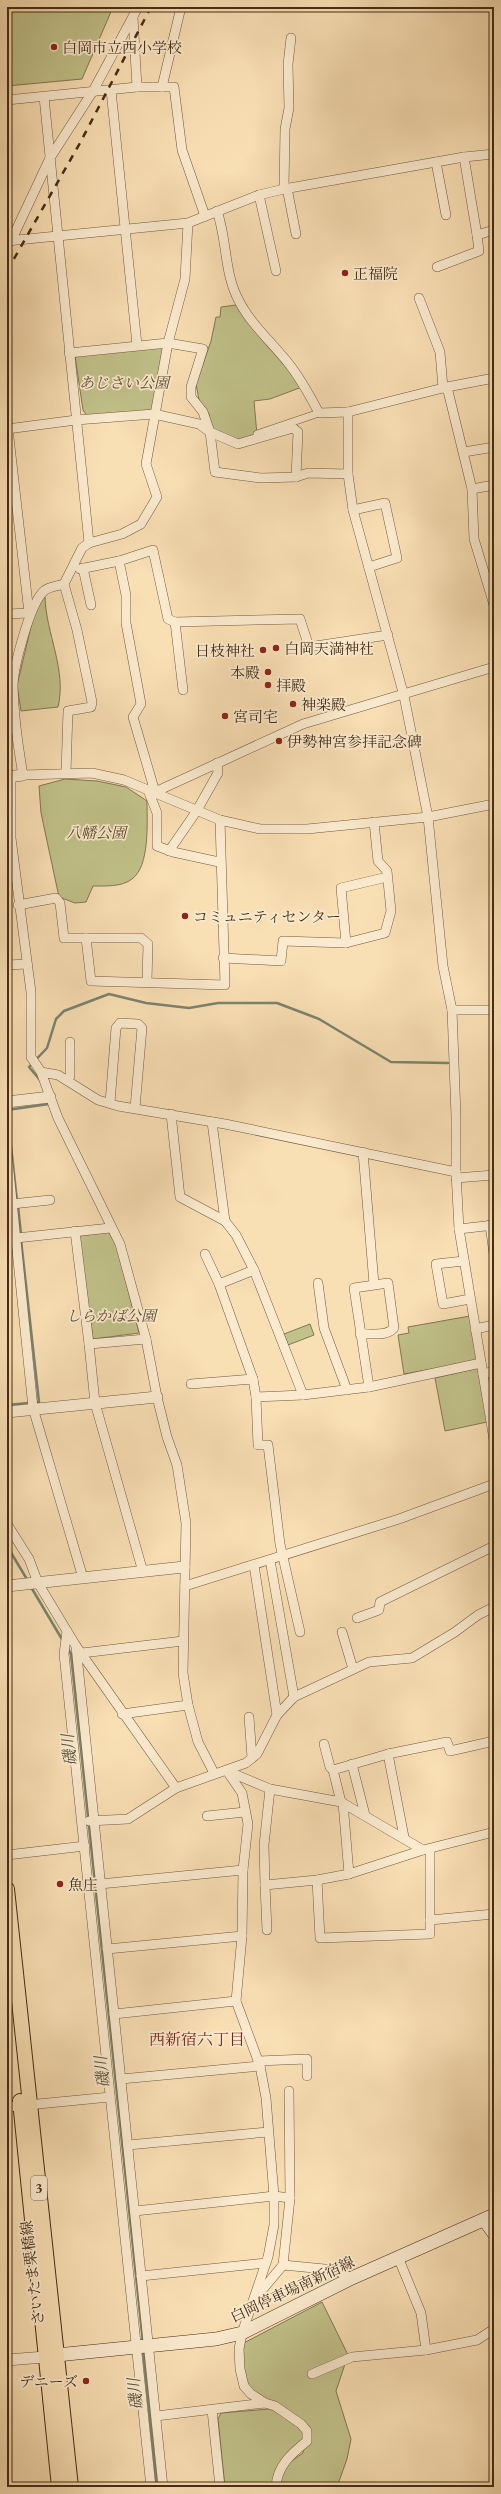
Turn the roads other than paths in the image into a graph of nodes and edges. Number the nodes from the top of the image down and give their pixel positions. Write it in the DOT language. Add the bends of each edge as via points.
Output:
graph roads {
  1 [pos="138,7"];
  2 [pos="181,7"];
  3 [pos="133,11"];
  4 [pos="291,38"];
  5 [pos="136,87"];
  6 [pos="162,87"];
  7 [pos="111,90"];
  8 [pos="93,91"];
  9 [pos="44,97"];
  10 [pos="7,100"];
  11 [pos="494,154"];
  12 [pos="464,157"];
  13 [pos="50,158"];
  14 [pos="436,162"];
  15 [pos="286,188"];
  16 [pos="259,195"];
  17 [pos="217,211"];
  18 [pos="446,215"];
  19 [pos="205,216"];
  20 [pos="188,223"];
  21 [pos="125,230"];
  22 [pos="494,230"];
  23 [pos="296,234"];
  24 [pos="477,235"];
  25 [pos="57,236"];
  26 [pos="9,241"];
  27 [pos="437,267"];
  28 [pos="276,271"];
  29 [pos="419,298"];
  30 [pos="168,343"];
  31 [pos="137,345"];
  32 [pos="69,353"];
  33 [pos="494,378"];
  34 [pos="445,388"];
  35 [pos="348,412"];
  36 [pos="319,413"];
  37 [pos="154,414"];
  38 [pos="76,420"];
  39 [pos="7,426"];
  40 [pos="210,432"];
  41 [pos="256,434"];
  42 [pos="494,447"];
  43 [pos="464,452"];
  44 [pos="348,474"];
  45 [pos="296,476"];
  46 [pos="494,485"];
  47 [pos="472,489"];
  48 [pos="353,510"];
  49 [pos="89,543"];
  50 [pos="118,561"];
  51 [pos="369,566"];
  52 [pos="64,584"];
  53 [pos="91,605"];
  54 [pos="494,605"];
  55 [pos="30,613"];
  56 [pos="7,614"];
  57 [pos="175,622"];
  58 [pos="388,635"];
  59 [pos="494,667"];
  60 [pos="183,690"];
  61 [pos="404,696"];
  62 [pos="217,764"];
  63 [pos="66,773"];
  64 [pos="23,775"];
  65 [pos="9,777"];
  66 [pos="152,791"];
  67 [pos="494,804"];
  68 [pos="196,812"];
  69 [pos="428,817"];
  70 [pos="220,820"];
  71 [pos="374,822"];
  72 [pos="169,851"];
  73 [pos="219,862"];
  74 [pos="387,877"];
  75 [pos="18,905"];
  76 [pos="86,938"];
  77 [pos="346,943"];
  78 [pos="223,958"];
  79 [pos="27,964"];
  80 [pos="7,965"];
  81 [pos="147,982"];
  82 [pos="452,1010"];
  83 [pos="494,1010"];
  84 [pos="70,1042"];
  85 [pos="41,1072"];
  86 [pos="67,1080"];
  87 [pos="48,1097"];
  88 [pos="7,1102"];
  89 [pos="110,1103"];
  90 [pos="135,1108"];
  91 [pos="171,1114"];
  92 [pos="212,1122"];
  93 [pos="7,1152"];
  94 [pos="363,1152"];
  95 [pos="456,1175"];
  96 [pos="494,1175"];
  97 [pos="50,1200"];
  98 [pos="12,1204"];
  99 [pos="225,1221"];
  100 [pos="492,1225"];
  101 [pos="110,1228"];
  102 [pos="459,1229"];
  103 [pos="75,1231"];
  104 [pos="11,1238"];
  105 [pos="205,1254"];
  106 [pos="494,1254"];
  107 [pos="464,1261"];
  108 [pos="254,1270"];
  109 [pos="318,1283"];
  110 [pos="219,1284"];
  111 [pos="374,1284"];
  112 [pos="470,1299"];
  113 [pos="494,1325"];
  114 [pos="475,1329"];
  115 [pos="360,1334"];
  116 [pos="146,1338"];
  117 [pos="89,1344"];
  118 [pos="481,1363"];
  119 [pos="494,1372"];
  120 [pos="483,1374"];
  121 [pos="253,1379"];
  122 [pos="191,1384"];
  123 [pos="369,1387"];
  124 [pos="347,1390"];
  125 [pos="303,1395"];
  126 [pos="256,1396"];
  127 [pos="157,1397"];
  128 [pos="95,1403"];
  129 [pos="33,1408"];
  130 [pos="7,1412"];
  131 [pos="492,1420"];
  132 [pos="494,1440"];
  133 [pos="494,1484"];
  134 [pos="7,1524"];
  135 [pos="494,1546"];
  136 [pos="284,1555"];
  137 [pos="270,1560"];
  138 [pos="254,1565"];
  139 [pos="184,1566"];
  140 [pos="143,1572"];
  141 [pos="83,1578"];
  142 [pos="38,1583"];
  143 [pos="7,1586"];
  144 [pos="185,1586"];
  145 [pos="494,1607"];
  146 [pos="357,1618"];
  147 [pos="67,1631"];
  148 [pos="300,1632"];
  149 [pos="342,1632"];
  150 [pos="183,1641"];
  151 [pos="79,1650"];
  152 [pos="354,1668"];
  153 [pos="294,1697"];
  154 [pos="188,1705"];
  155 [pos="122,1714"];
  156 [pos="277,1715"];
  157 [pos="249,1717"];
  158 [pos="494,1741"];
  159 [pos="324,1744"];
  160 [pos="388,1754"];
  161 [pos="252,1758"];
  162 [pos="352,1764"];
  163 [pos="333,1770"];
  164 [pos="227,1771"];
  165 [pos="214,1774"];
  166 [pos="176,1788"];
  167 [pos="270,1790"];
  168 [pos="342,1802"];
  169 [pos="245,1812"];
  170 [pos="364,1815"];
  171 [pos="207,1816"];
  172 [pos="94,1821"];
  173 [pos="82,1822"];
  174 [pos="494,1832"];
  175 [pos="404,1837"];
  176 [pos="84,1846"];
  177 [pos="427,1850"];
  178 [pos="7,1855"];
  179 [pos="243,1870"];
  180 [pos="350,1874"];
  181 [pos="317,1880"];
  182 [pos="100,1884"];
  183 [pos="265,1885"];
  184 [pos="7,1889"];
  185 [pos="494,1914"];
  186 [pos="430,1920"];
  187 [pos="267,1930"];
  188 [pos="242,1936"];
  189 [pos="107,1949"];
  190 [pos="7,1978"];
  191 [pos="236,2001"];
  192 [pos="114,2014"];
  193 [pos="259,2064"];
  194 [pos="307,2076"];
  195 [pos="121,2079"];
  196 [pos="289,2091"];
  197 [pos="110,2098"];
  198 [pos="19,2105"];
  199 [pos="268,2132"];
  200 [pos="128,2145"];
  201 [pos="274,2196"];
  202 [pos="290,2198"];
  203 [pos="135,2210"];
  204 [pos="488,2218"];
  205 [pos="494,2237"];
  206 [pos="398,2257"];
  207 [pos="265,2264"];
  208 [pos="283,2265"];
  209 [pos="142,2276"];
  210 [pos="352,2278"];
  211 [pos="255,2298"];
  212 [pos="494,2329"];
  213 [pos="242,2333"];
  214 [pos="142,2346"];
  215 [pos="426,2350"];
  216 [pos="52,2356"];
  217 [pos="7,2360"];
  218 [pos="312,2374"];
  219 [pos="265,2403"];
  220 [pos="212,2410"];
  221 [pos="156,2416"];
  222 [pos="59,2487"];
  223 [pos="71,2487"];
  224 [pos="151,2487"];
  225 [pos="163,2487"];
  226 [pos="220,2487"];
  227 [pos="276,2487"];
  1 -- 3 [label="street"];
  2 -- 6 [label="street"];
  3 -- 5 [label="street"];
  3 -- 8 [label="street"];
  4 -- 15 [label="street"];
  5 -- 6 [label="street"];
  5 -- 7 [label="street"];
  6 -- 19 [label="street" via="174,87 182,150"];
  7 -- 8 [label="street"];
  7 -- 21 [label="street"];
  8 -- 9 [label="street"];
  8 -- 13 [label="street"];
  9 -- 10 [label="street"];
  9 -- 13 [label="street"];
  11 -- 12 [label="street"];
  12 -- 14 [label="street"];
  12 -- 24 [label="street"];
  13 -- 25 [label="street"];
  13 -- 26 [label="street"];
  14 -- 15 [label="street"];
  14 -- 18 [label="street"];
  15 -- 16 [label="street"];
  15 -- 23 [label="street"];
  16 -- 17 [label="street"];
  16 -- 28 [label="street"];
  17 -- 19 [label="street"];
  17 -- 36 [label="street" via="224,236 229,278 237,298 260,332 288,364"];
  19 -- 20 [label="street"];
  20 -- 21 [label="street"];
  20 -- 30 [label="street" via="185,279"];
  21 -- 25 [label="street"];
  21 -- 31 [label="street"];
  22 -- 24 [label="street"];
  24 -- 27 [label="street" via="479,251"];
  25 -- 26 [label="street"];
  25 -- 32 [label="street"];
  29 -- 34 [label="street" via="440,352"];
  30 -- 31 [label="street"];
  30 -- 37 [label="street"];
  30 -- 40 [label="street" via="203,349 191,387 191,397 203,412"];
  31 -- 32 [label="street"];
  32 -- 38 [label="street"];
  33 -- 34 [label="street"];
  34 -- 35 [label="street"];
  34 -- 43 [label="street"];
  35 -- 36 [label="street"];
  35 -- 44 [label="street"];
  36 -- 41 [label="street"];
  37 -- 38 [label="street"];
  37 -- 40 [label="street" via="199,424"];
  37 -- 49 [label="street" via="146,464 157,498 142,524 122,534"];
  38 -- 39 [label="street"];
  38 -- 49 [label="street"];
  39 -- 55 [label="street"];
  40 -- 45 [label="street" via="215,472 261,478"];
  40 -- 45 [label="street" via="238,444 293,428 298,432"];
  42 -- 43 [label="street"];
  43 -- 47 [label="street"];
  44 -- 45 [label="street" via="308,473"];
  44 -- 48 [label="street"];
  46 -- 47 [label="street"];
  47 -- 54 [label="street" via="474,539"];
  48 -- 51 [label="street"];
  48 -- 51 [label="street" via="385,503 397,558"];
  49 -- 52 [label="street" via="82,548"];
  50 -- 53 [label="street" via="82,569"];
  50 -- 57 [label="street" via="153,550 168,619"];
  50 -- 66 [label="street" via="126,595 126,623 141,704 133,716"];
  51 -- 58 [label="street"];
  52 -- 55 [label="street" via="44,590 36,599"];
  52 -- 63 [label="street" via="77,630 92,702 91,707 68,711"];
  55 -- 56 [label="street"];
  55 -- 64 [label="street" via="13,685"];
  57 -- 58 [label="street" via="300,619 309,647"];
  57 -- 60 [label="street"];
  58 -- 61 [label="street"];
  59 -- 61 [label="street"];
  61 -- 62 [label="street" via="303,724"];
  61 -- 69 [label="street"];
  62 -- 66 [label="street"];
  62 -- 68 [label="street" via="218,773"];
  63 -- 64 [label="street"];
  63 -- 66 [label="street" via="92,773 124,780"];
  64 -- 65 [label="street"];
  65 -- 75 [label="street" via="11,838"];
  66 -- 68 [label="street"];
  66 -- 72 [label="street" via="157,813 157,846"];
  67 -- 69 [label="street"];
  68 -- 70 [label="street"];
  68 -- 72 [label="street"];
  69 -- 71 [label="street"];
  69 -- 82 [label="street" via="444,966"];
  70 -- 71 [label="street" via="241,827 276,829"];
  70 -- 73 [label="street"];
  71 -- 74 [label="street" via="378,861 387,871"];
  72 -- 73 [label="street"];
  73 -- 78 [label="street"];
  74 -- 77 [label="street" via="391,911 385,933"];
  74 -- 77 [label="street" via="341,888"];
  75 -- 76 [label="street" via="56,898 60,903 64,938"];
  75 -- 79 [label="street"];
  76 -- 81 [label="street" via="91,981"];
  76 -- 81 [label="street" via="141,938 148,944"];
  77 -- 78 [label="street" via="284,941 281,961"];
  78 -- 81 [label="street" via="225,985"];
  79 -- 80 [label="street"];
  79 -- 85 [label="street" via="31,992 31,1057"];
  82 -- 83 [label="street"];
  82 -- 95 [label="street"];
  84 -- 86 [label="street" via="70,1076"];
  85 -- 86 [label="street" via="58,1075"];
  85 -- 87 [label="street"];
  86 -- 89 [label="street" via="98,1100"];
  87 -- 88 [label="street"];
  87 -- 101 [label="street"];
  89 -- 90 [label="street"];
  89 -- 90 [label="street" via="116,1028 120,1023 138,1024 142,1028"];
  90 -- 91 [label="street"];
  91 -- 92 [label="street"];
  91 -- 99 [label="street" via="180,1197"];
  92 -- 94 [label="street"];
  92 -- 99 [label="street"];
  93 -- 98 [label="street"];
  94 -- 95 [label="street"];
  94 -- 111 [label="street"];
  95 -- 96 [label="street"];
  95 -- 102 [label="street"];
  97 -- 98 [label="street"];
  98 -- 104 [label="street"];
  99 -- 108 [label="street" via="236,1235"];
  100 -- 102 [label="street"];
  100 -- 106 [label="street"];
  101 -- 103 [label="street"];
  101 -- 116 [label="street" via="120,1244"];
  102 -- 107 [label="street"];
  103 -- 104 [label="street"];
  103 -- 117 [label="street"];
  104 -- 129 [label="street"];
  105 -- 110 [label="street"];
  107 -- 112 [label="street"];
  107 -- 112 [label="street" via="436,1264 443,1304"];
  108 -- 110 [label="street"];
  108 -- 125 [label="street"];
  109 -- 124 [label="street" via="324,1328"];
  110 -- 121 [label="street"];
  111 -- 115 [label="street" via="354,1288"];
  111 -- 115 [label="street" via="388,1283 394,1328 381,1335 373,1332"];
  112 -- 114 [label="street"];
  113 -- 114 [label="street"];
  114 -- 118 [label="street"];
  115 -- 123 [label="street"];
  116 -- 117 [label="street"];
  116 -- 127 [label="street"];
  117 -- 128 [label="street"];
  118 -- 120 [label="street"];
  118 -- 123 [label="street"];
  119 -- 120 [label="street"];
  120 -- 131 [label="street"];
  121 -- 122 [label="street"];
  121 -- 126 [label="street"];
  123 -- 124 [label="street"];
  124 -- 125 [label="street"];
  125 -- 126 [label="street"];
  126 -- 136 [label="street" via="258,1445 268,1445 280,1544"];
  127 -- 128 [label="street"];
  127 -- 139 [label="street" via="177,1465 186,1523"];
  128 -- 129 [label="street"];
  128 -- 140 [label="street"];
  129 -- 130 [label="street"];
  129 -- 141 [label="street"];
  131 -- 132 [label="street"];
  133 -- 136 [label="street" via="399,1519"];
  134 -- 142 [label="street" via="30,1559"];
  135 -- 146 [label="street" via="380,1602 379,1610"];
  136 -- 137 [label="street"];
  136 -- 148 [label="street"];
  137 -- 138 [label="street"];
  137 -- 153 [label="street"];
  138 -- 144 [label="street"];
  138 -- 156 [label="street"];
  139 -- 140 [label="street"];
  139 -- 144 [label="street"];
  140 -- 141 [label="street"];
  141 -- 142 [label="street"];
  142 -- 143 [label="street"];
  142 -- 147 [label="street"];
  144 -- 150 [label="street"];
  145 -- 152 [label="street" via="412,1658 369,1662"];
  147 -- 151 [label="street"];
  147 -- 173 [label="street" via="64,1654"];
  149 -- 152 [label="street"];
  150 -- 151 [label="street"];
  150 -- 154 [label="street" via="182,1673"];
  151 -- 155 [label="street"];
  151 -- 172 [label="street"];
  152 -- 153 [label="street"];
  153 -- 156 [label="street"];
  154 -- 155 [label="street"];
  154 -- 165 [label="street" via="198,1742"];
  155 -- 166 [label="street"];
  156 -- 161 [label="street" via="257,1754"];
  157 -- 161 [label="street"];
  158 -- 160 [label="street" via="450,1751 447,1742"];
  159 -- 163 [label="street"];
  160 -- 162 [label="street"];
  160 -- 175 [label="street"];
  161 -- 164 [label="street"];
  162 -- 163 [label="street"];
  162 -- 170 [label="street"];
  163 -- 168 [label="street"];
  164 -- 165 [label="street"];
  164 -- 167 [label="street"];
  164 -- 169 [label="street" via="242,1793"];
  165 -- 166 [label="street"];
  166 -- 172 [label="street" via="128,1819"];
  167 -- 168 [label="street"];
  167 -- 183 [label="street" via="264,1845"];
  168 -- 170 [label="street"];
  168 -- 180 [label="street"];
  169 -- 171 [label="street"];
  169 -- 179 [label="street" via="248,1824"];
  170 -- 175 [label="street"];
  172 -- 173 [label="street"];
  172 -- 182 [label="street"];
  173 -- 176 [label="street"];
  174 -- 177 [label="street"];
  175 -- 177 [label="street"];
  176 -- 178 [label="street"];
  176 -- 197 [label="street"];
  177 -- 180 [label="street"];
  177 -- 186 [label="street"];
  179 -- 182 [label="street"];
  179 -- 188 [label="street"];
  180 -- 181 [label="street"];
  181 -- 183 [label="street"];
  181 -- 186 [label="street" via="320,1938 430,1934"];
  182 -- 189 [label="street"];
  183 -- 187 [label="street"];
  184 -- 198 [label="main road, さいたま栗橋線 / 3"];
  185 -- 186 [label="street"];
  188 -- 189 [label="street"];
  188 -- 191 [label="street"];
  189 -- 192 [label="street"];
  190 -- 198 [label="main road, さいたま栗橋線 / 3"];
  191 -- 192 [label="street"];
  191 -- 193 [label="street"];
  192 -- 195 [label="street"];
  193 -- 194 [label="street" via="307,2059"];
  193 -- 195 [label="street"];
  193 -- 199 [label="street" via="266,2098"];
  195 -- 200 [label="street"];
  196 -- 202 [label="street"];
  197 -- 198 [label="street"];
  197 -- 214 [label="street"];
  198 -- 216 [label="main road, さいたま栗橋線 / 3"];
  199 -- 200 [label="street"];
  199 -- 201 [label="street"];
  200 -- 203 [label="street"];
  201 -- 202 [label="street"];
  201 -- 203 [label="street"];
  201 -- 207 [label="street" via="274,2226"];
  202 -- 208 [label="street"];
  203 -- 209 [label="street"];
  204 -- 205 [label="street"];
  204 -- 206 [label="main road, 白岡停車場南新宿線"];
  206 -- 210 [label="main road, 白岡停車場南新宿線"];
  206 -- 215 [label="street" via="421,2313"];
  207 -- 209 [label="street"];
  207 -- 211 [label="street"];
  208 -- 210 [label="street" via="334,2270"];
  208 -- 211 [label="street"];
  209 -- 214 [label="street"];
  210 -- 213 [label="main road, 白岡停車場南新宿線"];
  211 -- 213 [label="street"];
  212 -- 215 [label="street" via="477,2340"];
  213 -- 214 [label="main road, 白岡停車場南新宿線" via="216,2339"];
  213 -- 219 [label="street" via="239,2348 244,2386"];
  214 -- 216 [label="main road, 白岡停車場南新宿線"];
  214 -- 221 [label="street"];
  214 -- 224 [label="street"];
  215 -- 218 [label="street" via="352,2357"];
  216 -- 217 [label="street"];
  216 -- 222 [label="main road, さいたま栗橋線 / 3"];
  216 -- 223 [label="main road, さいたま栗橋線 / 3"];
  219 -- 220 [label="street"];
  219 -- 227 [label="street" via="275,2406 307,2431 307,2441 290,2455 278,2472"];
  220 -- 221 [label="street"];
  220 -- 226 [label="street"];
  221 -- 225 [label="street"];
}
